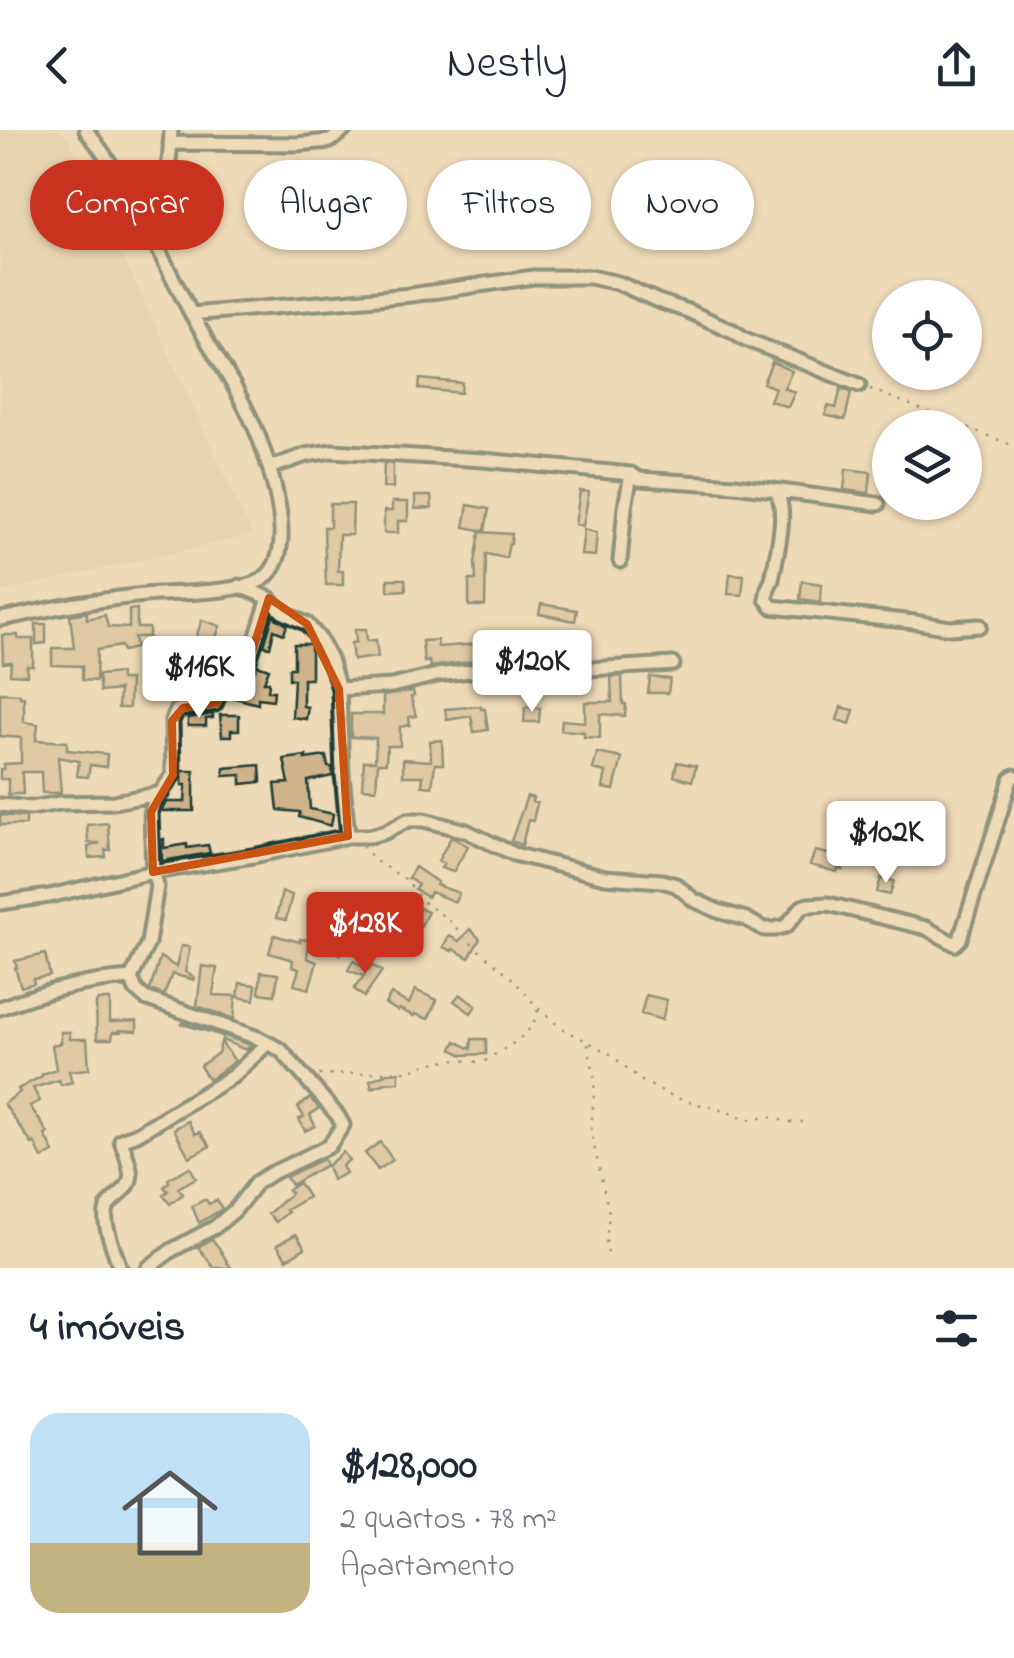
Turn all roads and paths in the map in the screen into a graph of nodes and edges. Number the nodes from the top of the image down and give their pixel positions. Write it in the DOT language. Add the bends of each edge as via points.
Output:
graph roads {
  1 [pos="86,130"];
  2 [pos="344,130"];
  3 [pos="171,137"];
  4 [pos="107,160"];
  5 [pos="159,250"];
  6 [pos="192,314"];
  7 [pos="859,385"];
  8 [pos="1014,446"];
  9 [pos="269,468"];
  10 [pos="630,474"];
  11 [pos="776,491"];
  12 [pos="872,503"];
  13 [pos="620,561"];
  14 [pos="240,586"];
  15 [pos="269,598"];
  16 [pos="0,619"];
  17 [pos="980,626"];
  18 [pos="673,664"];
  19 [pos="338,689"];
  20 [pos="1014,776"];
  21 [pos="150,801"];
  22 [pos="0,805"];
  23 [pos="348,836"];
  24 [pos="152,872"];
  25 [pos="0,903"];
  26 [pos="131,978"];
  27 [pos="0,1008"];
  28 [pos="538,1008"];
  29 [pos="268,1043"];
  30 [pos="588,1044"];
  31 [pos="298,1070"];
  32 [pos="811,1122"];
  33 [pos="608,1254"];
  34 [pos="120,1268"];
  35 [pos="148,1268"];
  1 -- 4 [label="street"];
  2 -- 3 [label="street" via="313,143"];
  5 -- 6 [label="street"];
  6 -- 7 [label="street" via="393,297 534,276 590,277"];
  6 -- 9 [label="street"];
  7 -- 8 [label="path"];
  9 -- 10 [label="street" via="332,451"];
  9 -- 14 [label="street" via="280,548 274,569 260,582"];
  10 -- 11 [label="street"];
  10 -- 13 [label="street"];
  11 -- 12 [label="street"];
  11 -- 17 [label="street" via="782,518 766,599 772,606"];
  14 -- 15 [label="street"];
  14 -- 16 [label="street"];
  15 -- 19 [label="street" via="319,638"];
  15 -- 21 [label="street" via="249,661 235,657 215,704 174,715 173,776"];
  18 -- 19 [label="street" via="513,674 486,669"];
  19 -- 23 [label="street"];
  20 -- 23 [label="street" via="956,944 926,928 816,904 802,907 786,926 764,929 694,900 676,885 605,877 514,854 441,823 408,820 371,836"];
  21 -- 22 [label="street"];
  21 -- 24 [label="street"];
  23 -- 24 [label="street"];
  23 -- 28 [label="path" via="406,879 422,902"];
  24 -- 25 [label="street"];
  24 -- 26 [label="street" via="157,886 148,943"];
  26 -- 27 [label="street" via="58,988"];
  26 -- 29 [label="street" via="146,998"];
  28 -- 30 [label="path"];
  28 -- 31 [label="path" via="524,1035 485,1060 339,1076"];
  29 -- 31 [label="street"];
  29 -- 34 [label="street" via="232,1076 121,1140 130,1182 105,1218"];
  30 -- 32 [label="path" via="676,1098 746,1120"];
  30 -- 33 [label="path" via="595,1080 591,1132 609,1212"];
  31 -- 35 [label="street" via="343,1125 332,1144 270,1174 224,1221"];
}
